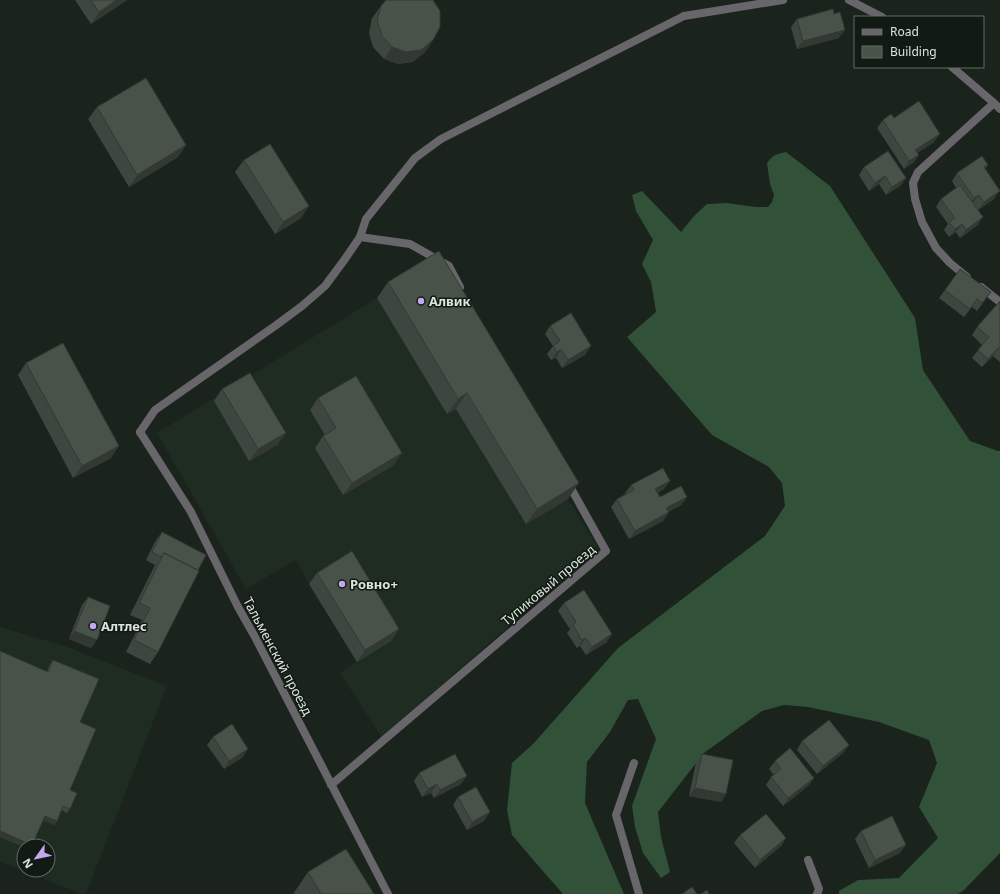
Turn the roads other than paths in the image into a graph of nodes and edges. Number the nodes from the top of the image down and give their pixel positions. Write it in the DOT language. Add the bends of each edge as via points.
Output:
graph roads {
  1 [pos="782,0"];
  2 [pos="849,0"];
  3 [pos="880,16"];
  4 [pos="953,68"];
  5 [pos="997,106"];
  6 [pos="360,237"];
  7 [pos="464,294"];
  8 [pos="1000,302"];
  9 [pos="564,475"];
  10 [pos="634,763"];
  11 [pos="331,785"];
  12 [pos="808,860"];
  13 [pos="388,894"];
  14 [pos="639,894"];
  15 [pos="817,894"];
  1 -- 6 [label="street" via="684,16 441,139 415,158 366,219"];
  2 -- 3 [label="street"];
  4 -- 5 [label="street"];
  5 -- 8 [label="street" via="918,172 913,183 922,222 936,248 950,263"];
  6 -- 7 [label="street" via="410,244 449,266"];
  6 -- 11 [label="street, Тальменский проезд" via="325,286 280,322 154,410 140,432 191,512"];
  9 -- 11 [label="street, Тупиковый проезд" via="606,551"];
  10 -- 14 [label="street" via="616,815"];
  11 -- 13 [label="street, Тальменский проезд"];
  12 -- 15 [label="street" via="819,889"];
}
